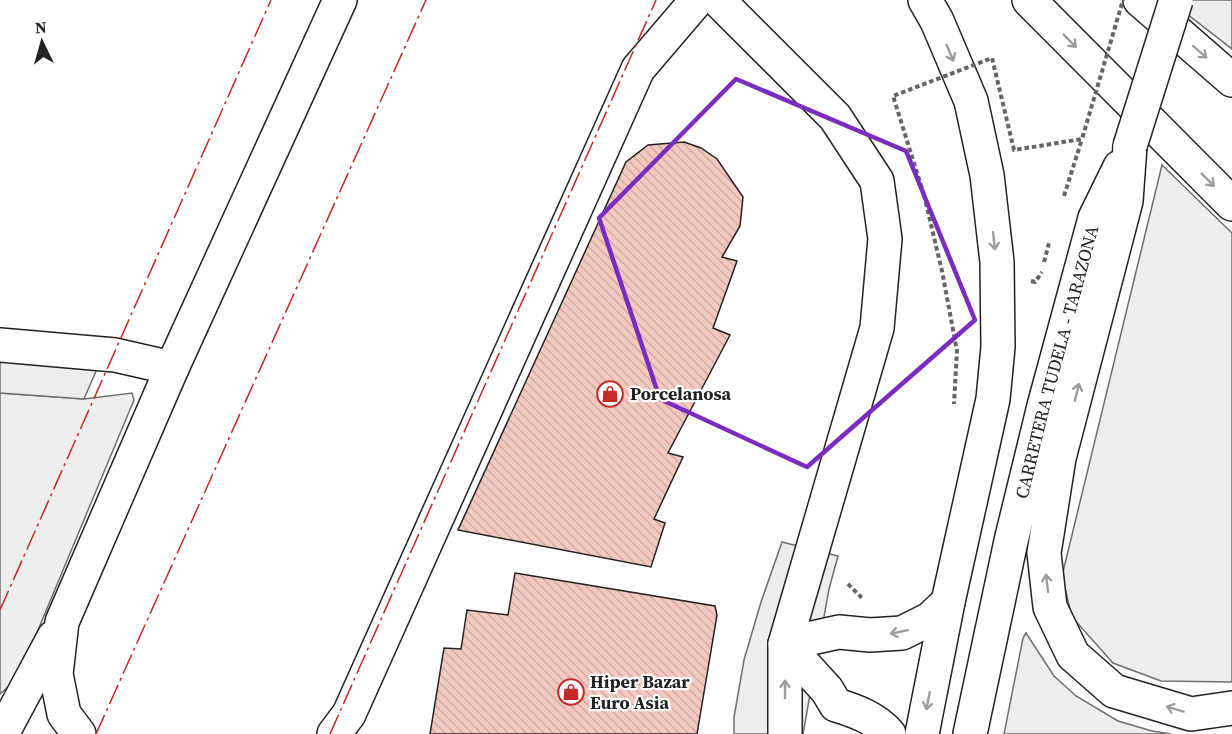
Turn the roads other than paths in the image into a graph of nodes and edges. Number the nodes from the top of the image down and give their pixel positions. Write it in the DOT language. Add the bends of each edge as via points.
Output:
graph roads {
  1 [pos="340,0"];
  2 [pos="697,0"];
  3 [pos="718,0"];
  4 [pos="925,0"];
  5 [pos="1029,0"];
  6 [pos="1140,0"];
  7 [pos="1176,0"];
  8 [pos="1232,80"];
  9 [pos="1130,146"];
  10 [pos="1232,204"];
  11 [pos="0,345"];
  12 [pos="172,368"];
  13 [pos="1044,406"];
  14 [pos="948,602"];
  15 [pos="62,622"];
  16 [pos="785,644"];
  17 [pos="1232,708"];
  18 [pos="5,720"];
  19 [pos="71,724"];
  20 [pos="334,734"];
  21 [pos="785,734"];
  22 [pos="889,734"];
  23 [pos="922,734"];
  24 [pos="970,734"];
  1 -- 12 [label="main road"];
  2 -- 20 [label="main road" via="638,69 349,714"];
  3 -- 16 [label="main road" via="835,117 877,182 885,239 877,328"];
  4 -- 14 [label="main road, one-way" via="971,101 987,175 997,262 998,347 993,399"];
  5 -- 10 [label="main road, one-way"];
  6 -- 8 [label="main road, one-way"];
  7 -- 9 [label="main road, CARRETERA TUDELA - TARAZONA, bridge"];
  9 -- 13 [label="main road, CARRETERA TUDELA - TARAZONA" via="1095,218"];
  17 -- 9 [label="main road, one-way" via="1191,714 1114,691 1073,655 1050,607 1044,552 1059,458 1125,201"];
  11 -- 12 [label="main road" via="115,355"];
  12 -- 15 [label="main road"];
  13 -- 14 [label="main road" via="1008,430 976,567"];
  13 -- 24 [label="main road, CARRETERA TUDELA - TARAZONA"];
  14 -- 16 [label="main road, one-way" via="930,619 902,633 839,632"];
  14 -- 23 [label="main road, one-way"];
  15 -- 18 [label="main road"];
  15 -- 19 [label="main road" via="56,674"];
  21 -- 16 [label="main road, one-way"];
  16 -- 22 [label="main road" via="837,705 861,713"];
  18 -- 19 [label="main road"];
}
